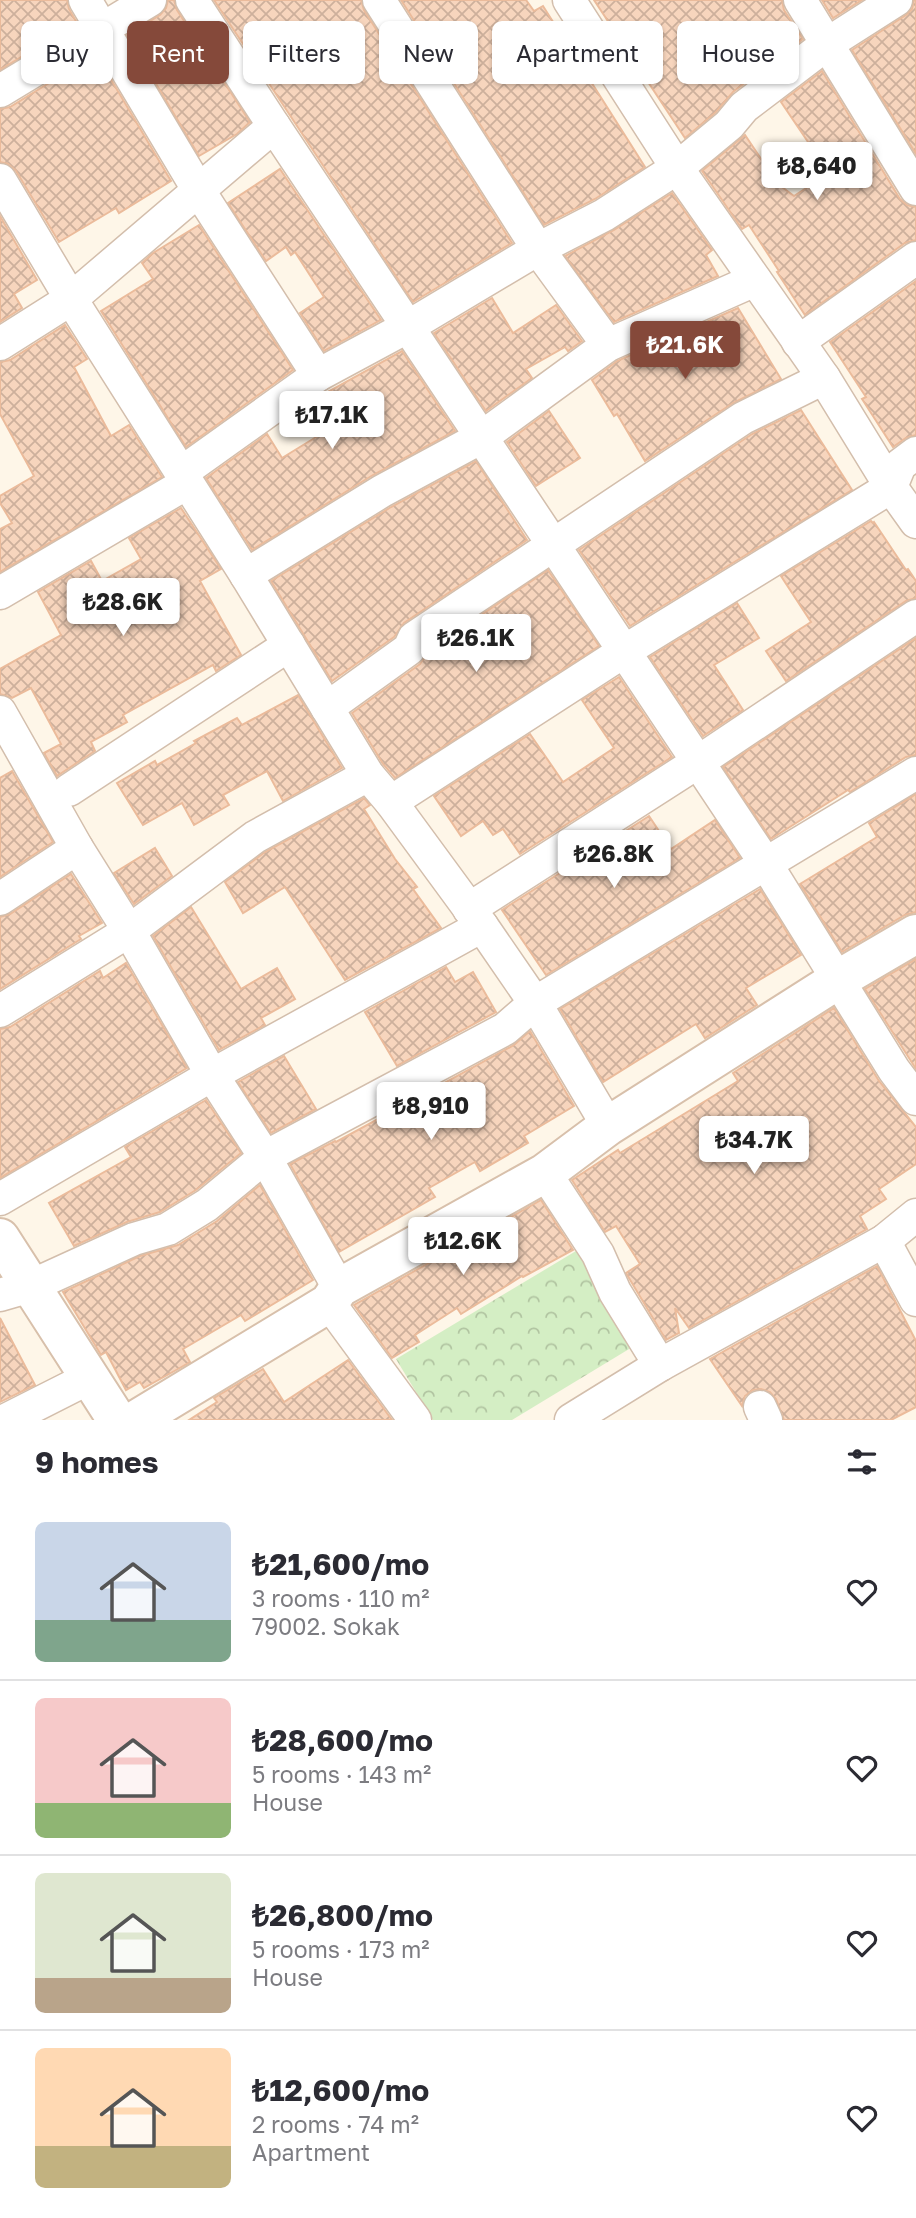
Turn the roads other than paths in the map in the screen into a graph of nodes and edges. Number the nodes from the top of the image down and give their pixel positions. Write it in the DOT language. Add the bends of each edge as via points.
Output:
graph roads {
  1 [pos="85,0"];
  2 [pos="150,0"];
  3 [pos="192,0"];
  4 [pos="379,0"];
  5 [pos="569,0"];
  6 [pos="800,0"];
  7 [pos="896,0"];
  8 [pos="99,21"];
  9 [pos="113,21"];
  10 [pos="113,44"];
  11 [pos="827,44"];
  12 [pos="21,78"];
  13 [pos="0,91"];
  14 [pos="274,126"];
  15 [pos="677,167"];
  16 [pos="0,180"];
  17 [pos="916,189"];
  18 [pos="199,191"];
  19 [pos="538,249"];
  20 [pos="916,258"];
  21 [pos="755,280"];
  22 [pos="71,299"];
  23 [pos="409,326"];
  24 [pos="798,342"];
  25 [pos="0,344"];
  26 [pos="608,345"];
  27 [pos="318,375"];
  28 [pos="824,378"];
  29 [pos="482,437"];
  30 [pos="916,453"];
  31 [pos="184,478"];
  32 [pos="891,488"];
  33 [pos="916,522"];
  34 [pos="552,544"];
  35 [pos="246,575"];
  36 [pos="0,593"];
  37 [pos="916,616"];
  38 [pos="289,645"];
  39 [pos="623,652"];
  40 [pos="327,708"];
  41 [pos="0,712"];
  42 [pos="698,762"];
  43 [pos="916,773"];
  44 [pos="368,775"];
  45 [pos="69,790"];
  46 [pos="391,802"];
  47 [pos="77,848"];
  48 [pos="766,864"];
  49 [pos="0,899"];
  50 [pos="475,918"];
  51 [pos="129,931"];
  52 [pos="916,934"];
  53 [pos="839,979"];
  54 [pos="535,1003"];
  55 [pos="0,1011"];
  56 [pos="212,1075"];
  57 [pos="916,1100"];
  58 [pos="608,1126"];
  59 [pos="265,1157"];
  60 [pos="545,1173"];
  61 [pos="0,1199"];
  62 [pos="916,1215"];
  63 [pos="0,1238"];
  64 [pos="884,1241"];
  65 [pos="15,1291"];
  66 [pos="334,1295"];
  67 [pos="916,1300"];
  68 [pos="660,1365"];
  69 [pos="89,1378"];
  70 [pos="6,1420"];
  71 [pos="117,1420"];
  72 [pos="136,1420"];
  73 [pos="415,1420"];
  74 [pos="571,1420"];
  1 -- 8 [label="street"];
  2 -- 9 [label="street"];
  3 -- 14 [label="street"];
  4 -- 19 [label="street"];
  5 -- 15 [label="street"];
  6 -- 11 [label="street"];
  7 -- 11 [label="street"];
  10 -- 18 [label="street"];
  11 -- 15 [label="street" via="744,107"];
  11 -- 17 [label="street"];
  12 -- 13 [label="street"];
  14 -- 18 [label="street"];
  14 -- 23 [label="street"];
  15 -- 19 [label="street" via="604,215"];
  15 -- 21 [label="street"];
  16 -- 22 [label="street"];
  18 -- 22 [label="street"];
  18 -- 27 [label="street"];
  19 -- 23 [label="street"];
  19 -- 26 [label="street"];
  20 -- 24 [label="street"];
  21 -- 24 [label="street"];
  21 -- 26 [label="street"];
  22 -- 25 [label="street"];
  22 -- 31 [label="street"];
  23 -- 27 [label="street"];
  23 -- 29 [label="street"];
  24 -- 28 [label="street"];
  26 -- 29 [label="street"];
  27 -- 31 [label="street"];
  28 -- 32 [label="street"];
  28 -- 34 [label="street" via="743,418"];
  29 -- 34 [label="street"];
  29 -- 35 [label="street" via="382,491"];
  30 -- 32 [label="street" via="900,465"];
  31 -- 35 [label="street"];
  31 -- 36 [label="street"];
  32 -- 33 [label="street"];
  32 -- 39 [label="street"];
  34 -- 39 [label="street"];
  34 -- 40 [label="street" via="414,638 409,649"];
  35 -- 38 [label="street"];
  37 -- 42 [label="street"];
  38 -- 40 [label="street"];
  38 -- 45 [label="street"];
  39 -- 42 [label="street"];
  39 -- 46 [label="street"];
  40 -- 44 [label="street"];
  41 -- 47 [label="street"];
  42 -- 48 [label="street"];
  42 -- 50 [label="street"];
  43 -- 48 [label="street"];
  44 -- 46 [label="street"];
  44 -- 51 [label="street" via="255,837"];
  46 -- 50 [label="street"];
  47 -- 49 [label="street"];
  47 -- 51 [label="street"];
  48 -- 53 [label="street"];
  48 -- 54 [label="street"];
  50 -- 54 [label="street"];
  50 -- 56 [label="street"];
  51 -- 55 [label="street"];
  51 -- 56 [label="street"];
  52 -- 53 [label="street"];
  53 -- 57 [label="street"];
  53 -- 58 [label="street"];
  54 -- 58 [label="street"];
  54 -- 59 [label="street" via="505,1029"];
  56 -- 59 [label="street"];
  56 -- 61 [label="street"];
  58 -- 60 [label="street"];
  59 -- 65 [label="street" via="207,1205 168,1229 134,1239"];
  59 -- 66 [label="street"];
  60 -- 66 [label="street"];
  60 -- 68 [label="street" via="598,1254 615,1292"];
  62 -- 64 [label="street"];
  63 -- 65 [label="street"];
  64 -- 67 [label="street"];
  64 -- 68 [label="street"];
  65 -- 69 [label="street"];
  66 -- 72 [label="street"];
  66 -- 73 [label="street"];
  68 -- 74 [label="street"];
  69 -- 70 [label="street"];
  69 -- 71 [label="street"];
}
